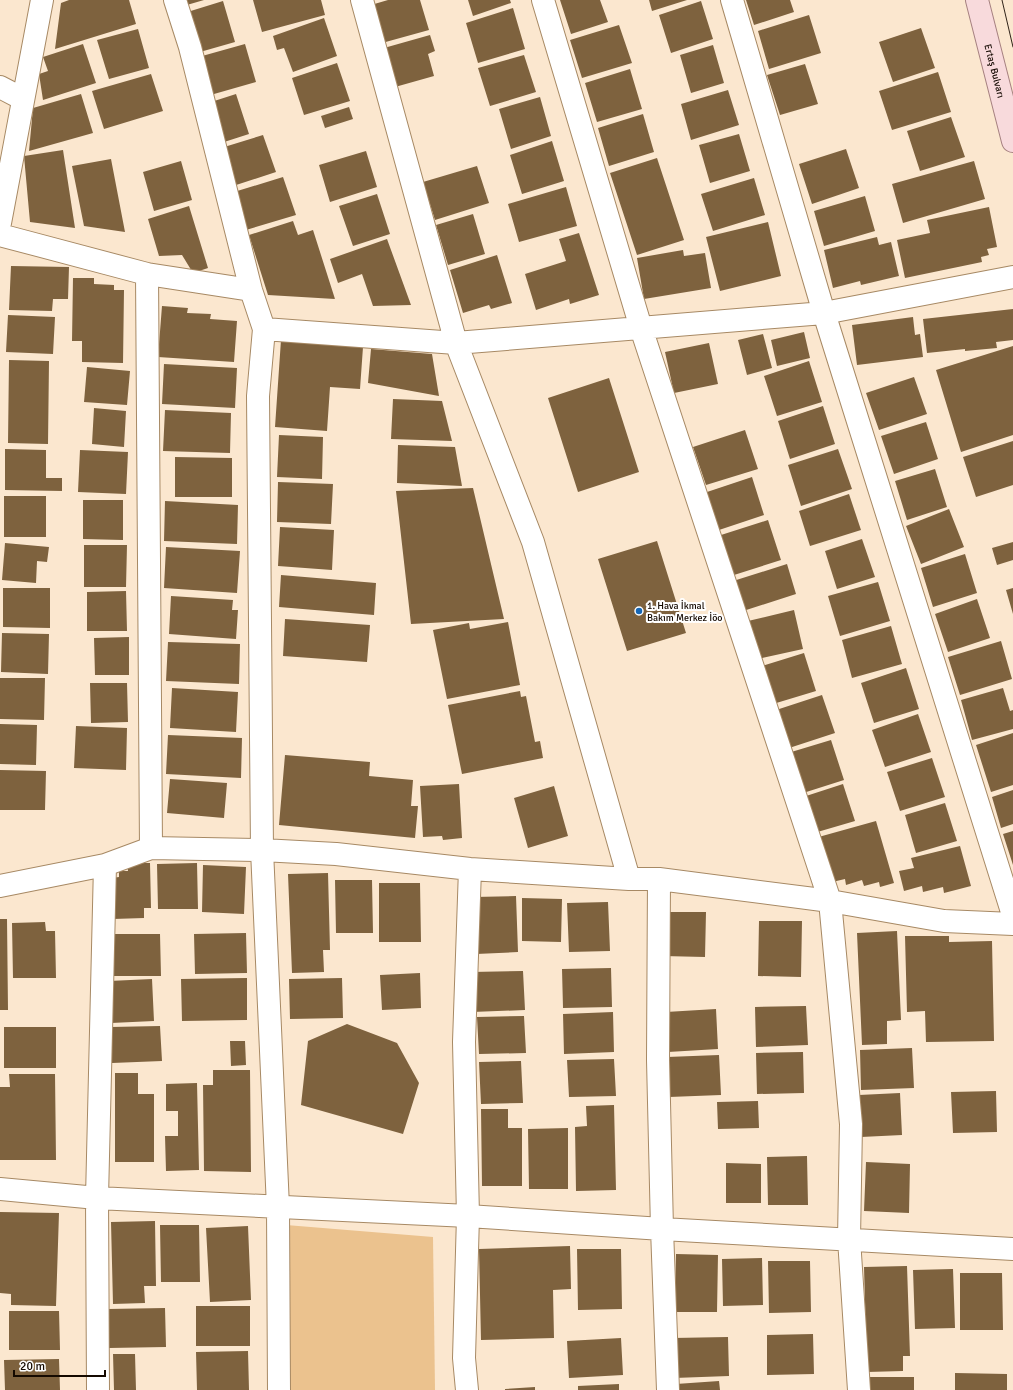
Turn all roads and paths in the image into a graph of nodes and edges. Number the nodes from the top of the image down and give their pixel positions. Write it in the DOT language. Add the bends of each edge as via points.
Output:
graph roads {
  1 [pos="42,0"];
  2 [pos="176,0"];
  3 [pos="362,0"];
  4 [pos="544,0"];
  5 [pos="732,0"];
  6 [pos="977,0"];
  7 [pos="0,87"];
  8 [pos="23,99"];
  9 [pos="1013,141"];
  10 [pos="0,223"];
  11 [pos="0,235"];
  12 [pos="147,274"];
  13 [pos="1013,277"];
  14 [pos="251,290"];
  15 [pos="824,314"];
  16 [pos="264,328"];
  17 [pos="641,328"];
  18 [pos="456,343"];
  19 [pos="151,848"];
  20 [pos="262,850"];
  21 [pos="105,865"];
  22 [pos="470,869"];
  23 [pos="629,879"];
  24 [pos="659,879"];
  25 [pos="0,886"];
  26 [pos="830,901"];
  27 [pos="1013,915"];
  28 [pos="1013,924"];
  29 [pos="0,1189"];
  30 [pos="97,1198"];
  31 [pos="278,1206"];
  32 [pos="468,1216"];
  33 [pos="662,1229"];
  34 [pos="849,1239"];
  35 [pos="1013,1249"];
  36 [pos="98,1390"];
  37 [pos="279,1390"];
  38 [pos="467,1390"];
  39 [pos="668,1390"];
  40 [pos="859,1390"];
  1 -- 8 [label="street"];
  2 -- 14 [label="street"];
  3 -- 18 [label="street"];
  4 -- 17 [label="street"];
  5 -- 15 [label="street"];
  6 -- 9 [label="main road, Ertaş Bulvarı"];
  7 -- 8 [label="street"];
  8 -- 10 [label="street"];
  11 -- 12 [label="street"];
  12 -- 14 [label="street"];
  12 -- 19 [label="street"];
  13 -- 15 [label="street"];
  14 -- 16 [label="street"];
  15 -- 17 [label="street"];
  15 -- 27 [label="street"];
  16 -- 18 [label="street"];
  16 -- 20 [label="street" via="258,396"];
  17 -- 18 [label="street"];
  17 -- 26 [label="street"];
  18 -- 23 [label="street" via="533,542"];
  19 -- 20 [label="street"];
  19 -- 21 [label="street"];
  20 -- 22 [label="street" via="336,854"];
  20 -- 31 [label="street"];
  21 -- 25 [label="street"];
  21 -- 30 [label="street"];
  22 -- 23 [label="street"];
  22 -- 32 [label="street" via="464,1042"];
  23 -- 24 [label="street"];
  24 -- 26 [label="street"];
  24 -- 33 [label="street" via="658,1060"];
  26 -- 28 [label="street" via="944,921"];
  26 -- 34 [label="street" via="851,1124"];
  29 -- 30 [label="street"];
  30 -- 31 [label="street"];
  30 -- 36 [label="street"];
  31 -- 32 [label="street"];
  31 -- 37 [label="street"];
  32 -- 33 [label="street"];
  32 -- 38 [label="street" via="464,1358"];
  33 -- 34 [label="street"];
  33 -- 39 [label="street"];
  34 -- 35 [label="street"];
  34 -- 40 [label="street"];
}
